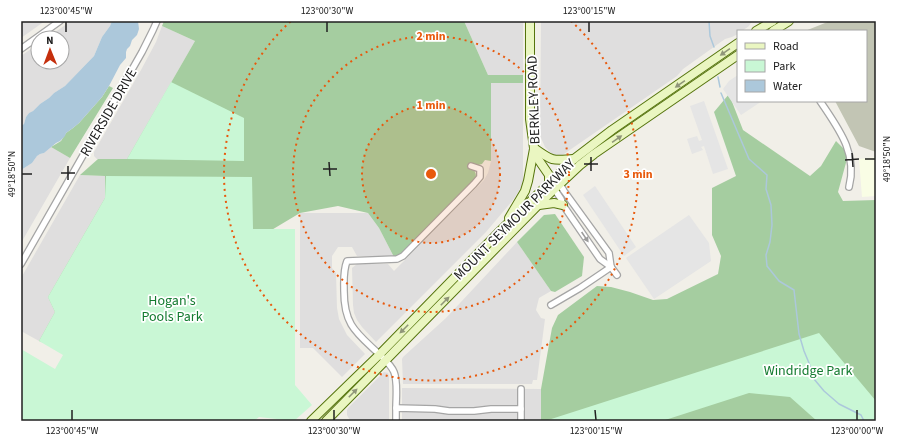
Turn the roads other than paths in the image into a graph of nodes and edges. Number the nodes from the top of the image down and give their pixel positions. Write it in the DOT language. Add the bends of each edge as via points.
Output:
graph roads {
  1 [pos="60,21"];
  2 [pos="157,21"];
  3 [pos="530,21"];
  4 [pos="789,21"];
  5 [pos="769,26"];
  6 [pos="759,30"];
  7 [pos="737,44"];
  8 [pos="21,48"];
  9 [pos="737,56"];
  10 [pos="821,102"];
  11 [pos="534,148"];
  12 [pos="574,159"];
  13 [pos="471,166"];
  14 [pos="554,181"];
  15 [pos="849,187"];
  16 [pos="539,205"];
  17 [pos="563,205"];
  18 [pos="500,231"];
  19 [pos="21,264"];
  20 [pos="611,267"];
  21 [pos="617,274"];
  22 [pos="551,305"];
  23 [pos="379,354"];
  24 [pos="386,361"];
  25 [pos="521,390"];
  26 [pos="396,408"];
  27 [pos="522,409"];
  28 [pos="311,421"];
  29 [pos="326,421"];
  30 [pos="396,421"];
  31 [pos="521,421"];
  1 -- 8 [label="street"];
  2 -- 19 [label="street, RIVERSIDE DRIVE" via="142,52"];
  3 -- 11 [label="main road, BERKLEY ROAD" via="530,119"];
  4 -- 5 [label="main road"];
  5 -- 6 [label="main road"];
  7 -- 12 [label="main road, MOUNT SEYMOUR PARKWAY, one-way"];
  14 -- 9 [label="main road, MOUNT SEYMOUR PARKWAY, one-way"];
  10 -- 15 [label="street" via="843,137 851,156"];
  11 -- 12 [label="main road" via="551,159"];
  11 -- 14 [label="main road, BERKLEY ROAD" via="536,156"];
  11 -- 18 [label="main road" via="525,191"];
  12 -- 14 [label="main road, MOUNT SEYMOUR PARKWAY"];
  13 -- 23 [label="street" via="480,169 480,177 403,256 390,260 347,261 344,267 344,301 350,323"];
  14 -- 16 [label="main road, MOUNT SEYMOUR PARKWAY"];
  14 -- 17 [label="street, BERKLEY ROAD"];
  14 -- 18 [label="main road, MOUNT SEYMOUR PARKWAY"];
  14 -- 20 [label="street, BERKLEY ROAD" via="609,253"];
  16 -- 17 [label="main road"];
  24 -- 16 [label="main road, MOUNT SEYMOUR PARKWAY, one-way"];
  17 -- 20 [label="street, BERKLEY ROAD, one-way" via="600,258"];
  18 -- 23 [label="main road, MOUNT SEYMOUR PARKWAY, one-way"];
  20 -- 21 [label="street, BERKLEY ROAD"];
  20 -- 22 [label="street"];
  23 -- 24 [label="street"];
  23 -- 28 [label="main road, MOUNT SEYMOUR PARKWAY"];
  24 -- 26 [label="street" via="394,373 396,382"];
  29 -- 24 [label="main road, MOUNT SEYMOUR PARKWAY, one-way"];
  25 -- 27 [label="street"];
  26 -- 27 [label="street" via="449,411"];
  26 -- 30 [label="street"];
  27 -- 31 [label="street"];
}
